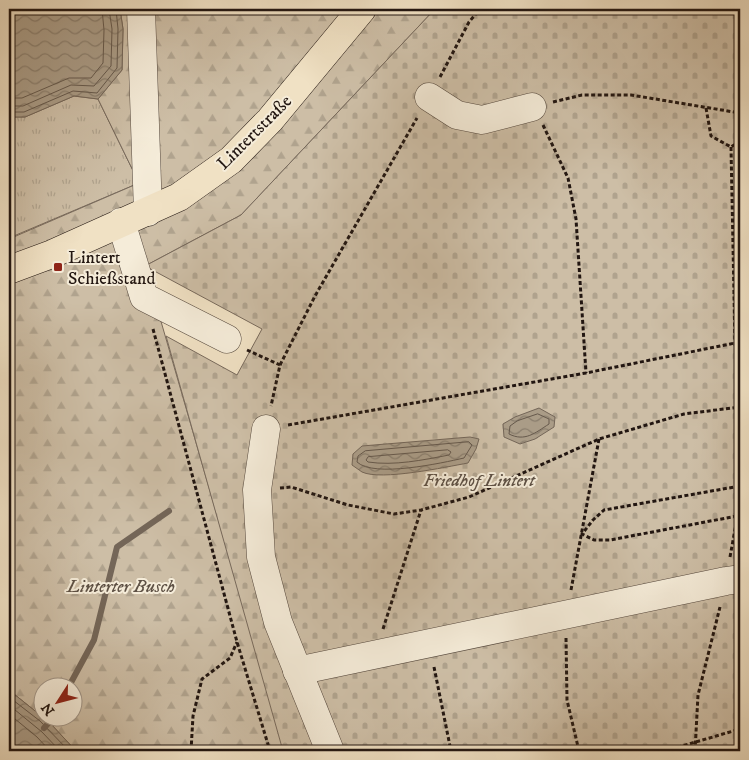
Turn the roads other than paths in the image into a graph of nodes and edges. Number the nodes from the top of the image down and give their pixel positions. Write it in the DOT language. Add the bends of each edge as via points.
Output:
graph roads {
  1 [pos="141,9"];
  2 [pos="362,9"];
  3 [pos="429,97"];
  4 [pos="532,107"];
  5 [pos="148,212"];
  6 [pos="121,222"];
  7 [pos="9,270"];
  8 [pos="227,339"];
  9 [pos="266,429"];
  10 [pos="733,580"];
  11 [pos="297,671"];
  12 [pos="330,751"];
  1 -- 5 [label="lane"];
  2 -- 5 [label="main road, Lintertstraße" via="270,120 231,160 179,197"];
  3 -- 4 [label="lane" via="457,115 482,120"];
  5 -- 6 [label="main road, Lintertstraße"];
  6 -- 7 [label="main road, Lintertstraße"];
  6 -- 8 [label="lane" via="144,297"];
  9 -- 11 [label="lane" via="257,490 261,557 278,622"];
  10 -- 11 [label="lane"];
  11 -- 12 [label="lane"];
}
